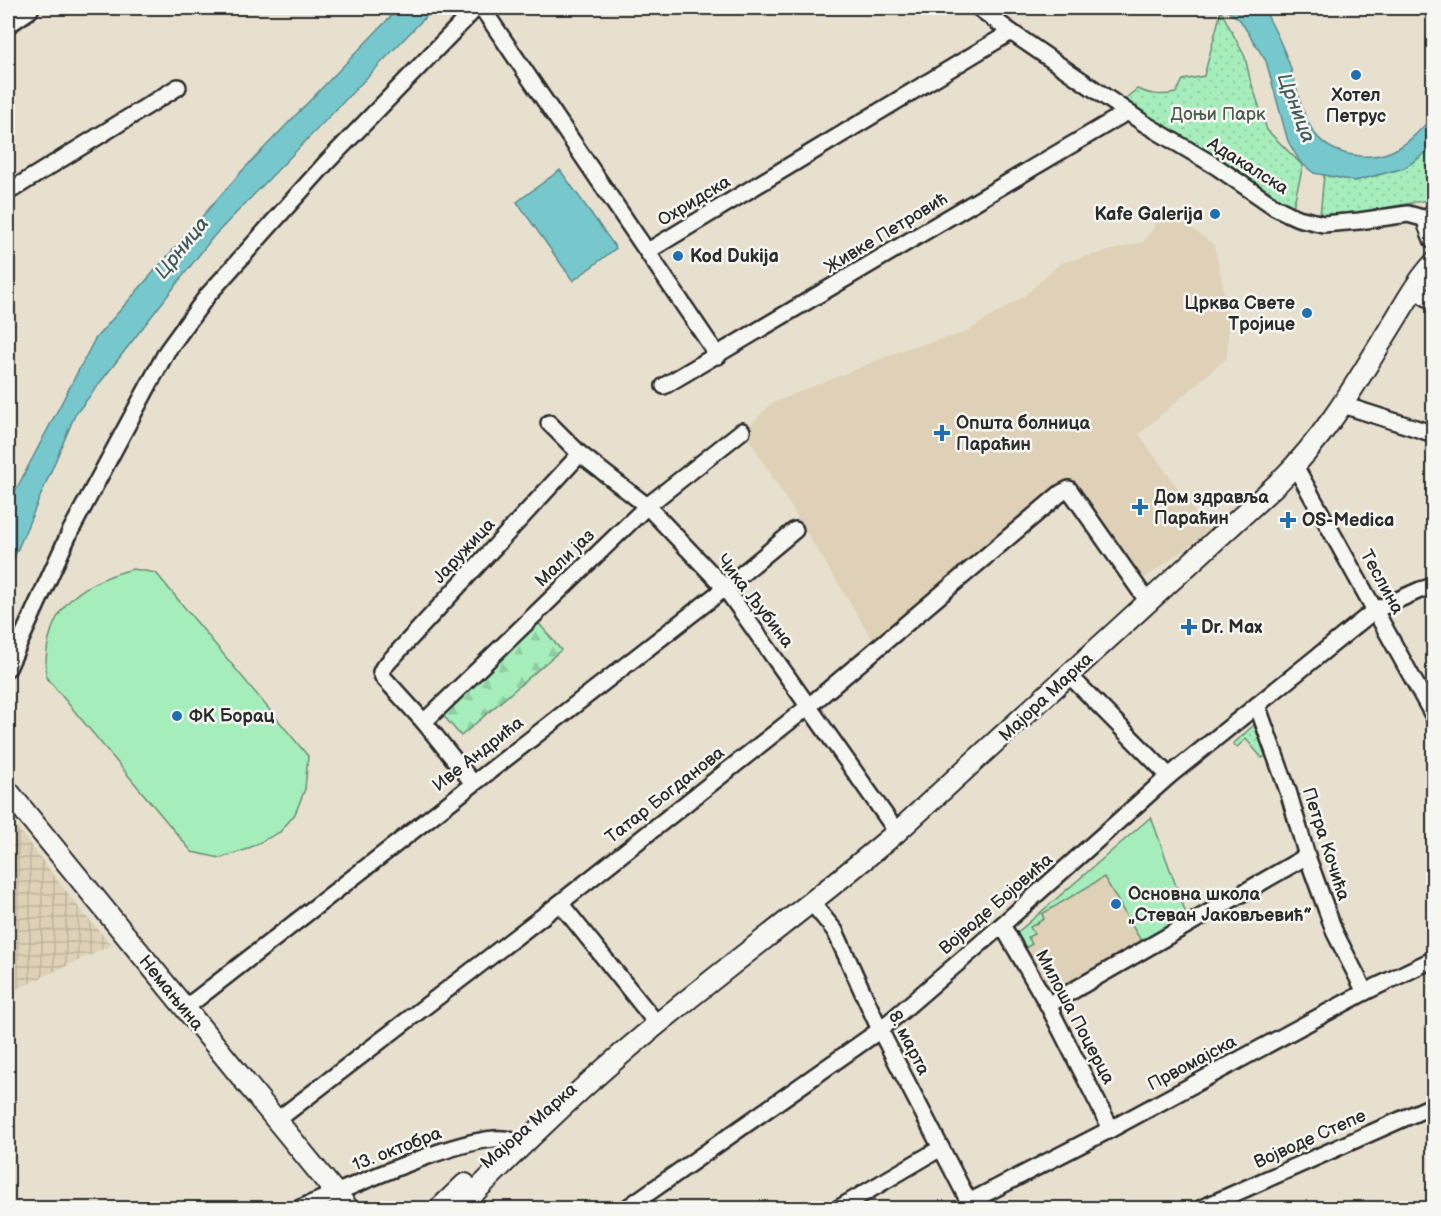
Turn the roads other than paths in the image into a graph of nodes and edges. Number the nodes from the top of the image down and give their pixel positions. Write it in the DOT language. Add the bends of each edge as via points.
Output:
graph roads {
  1 [pos="27,8"];
  2 [pos="476,8"];
  3 [pos="482,8"];
  4 [pos="979,8"];
  5 [pos="8,21"];
  6 [pos="1011,32"];
  7 [pos="178,87"];
  8 [pos="1127,112"];
  9 [pos="8,192"];
  10 [pos="1432,225"];
  11 [pos="1434,246"];
  12 [pos="648,250"];
  13 [pos="1430,267"];
  14 [pos="1414,290"];
  15 [pos="1434,302"];
  16 [pos="718,356"];
  17 [pos="664,386"];
  18 [pos="1343,405"];
  19 [pos="549,423"];
  20 [pos="742,431"];
  21 [pos="1434,434"];
  22 [pos="579,454"];
  23 [pos="1295,466"];
  24 [pos="647,506"];
  25 [pos="795,530"];
  26 [pos="1434,586"];
  27 [pos="725,588"];
  28 [pos="1148,602"];
  29 [pos="1375,610"];
  30 [pos="8,668"];
  31 [pos="1069,675"];
  32 [pos="1257,705"];
  33 [pos="809,706"];
  34 [pos="1434,717"];
  35 [pos="424,722"];
  36 [pos="1169,776"];
  37 [pos="473,783"];
  38 [pos="8,791"];
  39 [pos="897,832"];
  40 [pos="1308,856"];
  41 [pos="560,903"];
  42 [pos="812,903"];
  43 [pos="1002,925"];
  44 [pos="1434,959"];
  45 [pos="1365,992"];
  46 [pos="1048,1005"];
  47 [pos="184,1009"];
  48 [pos="658,1025"];
  49 [pos="880,1030"];
  50 [pos="623,1052"];
  51 [pos="1434,1105"];
  52 [pos="276,1121"];
  53 [pos="1111,1129"];
  54 [pos="510,1140"];
  55 [pos="941,1148"];
  56 [pos="969,1202"];
  57 [pos="345,1203"];
  58 [pos="300,1209"];
  59 [pos="440,1209"];
  60 [pos="459,1209"];
  61 [pos="627,1209"];
  62 [pos="839,1209"];
  63 [pos="1202,1209"];
  1 -- 5 [label="main road"];
  2 -- 30 [label="street" via="318,172 207,296 167,351 70,532"];
  3 -- 12 [label="street, Охридска"];
  4 -- 6 [label="street, Адакалска"];
  6 -- 8 [label="street, Адакалска"];
  6 -- 12 [label="street, Охридска"];
  7 -- 9 [label="street"];
  8 -- 10 [label="street, Адакалска" via="1298,218 1335,224 1408,214"];
  8 -- 16 [label="street, Живке Петровић"];
  11 -- 13 [label="street, Мајора Марка"];
  12 -- 16 [label="street"];
  13 -- 14 [label="street, Мајора Марка"];
  14 -- 15 [label="street"];
  14 -- 18 [label="street, Мајора Марка"];
  16 -- 17 [label="street, Живке Петровић"];
  18 -- 21 [label="street"];
  18 -- 23 [label="street, Мајора Марка"];
  19 -- 22 [label="street, Чика Љубина"];
  20 -- 24 [label="street, Мали јаз"];
  22 -- 24 [label="street, Чика Љубина"];
  22 -- 35 [label="street, Јаружица" via="383,668 383,677"];
  23 -- 28 [label="street, Мајора Марка"];
  23 -- 29 [label="street, Теслина"];
  24 -- 27 [label="street, Чика Љубина"];
  24 -- 35 [label="street, Мали јаз"];
  25 -- 27 [label="street, Иве Андрића"];
  26 -- 29 [label="street, Војводе Бојовића"];
  27 -- 33 [label="street, Чика Љубина"];
  27 -- 37 [label="street, Иве Андрића"];
  28 -- 31 [label="street, Мајора Марка"];
  28 -- 33 [label="street, Татар Богданова" via="1069,489"];
  29 -- 32 [label="street, Војводе Бојовића"];
  29 -- 34 [label="street, Теслина"];
  31 -- 36 [label="street"];
  31 -- 39 [label="street, Мајора Марка"];
  32 -- 36 [label="street, Војводе Бојовића"];
  32 -- 40 [label="street, Петра Кочића"];
  33 -- 39 [label="street, Чика Љубина"];
  33 -- 41 [label="street, Татар Богданова"];
  35 -- 37 [label="street"];
  36 -- 43 [label="street, Војводе Бојовића"];
  37 -- 47 [label="street, Иве Андрића"];
  38 -- 47 [label="street, Немањина"];
  39 -- 42 [label="street, Мајора Марка"];
  40 -- 45 [label="street, Петра Кочића" via="1335,933"];
  40 -- 46 [label="street"];
  41 -- 48 [label="street"];
  41 -- 52 [label="street, Татар Богданова"];
  42 -- 48 [label="street, Мајора Марка"];
  42 -- 49 [label="street, 8. марта" via="835,931"];
  43 -- 46 [label="street, Милоша Поцерца"];
  43 -- 49 [label="street, Војводе Бојовића"];
  44 -- 45 [label="street, Првомајска"];
  45 -- 53 [label="street, Првомајска"];
  46 -- 53 [label="street, Милоша Поцерца"];
  47 -- 52 [label="street, Немањина"];
  48 -- 50 [label="street, Мајора Марка"];
  49 -- 55 [label="street, 8. марта"];
  49 -- 61 [label="street, Војводе Бојовића"];
  50 -- 54 [label="street, Мајора Марка" via="565,1093"];
  50 -- 60 [label="street, Мајора Марка"];
  51 -- 63 [label="street, Војводе Степе"];
  52 -- 57 [label="street, Немањина"];
  53 -- 56 [label="street, Првомајска"];
  54 -- 57 [label="street, 13. октобра" via="502,1137 475,1141 411,1162"];
  54 -- 59 [label="street, Мајора Марка"];
  55 -- 56 [label="street, 8. марта"];
  55 -- 62 [label="street"];
  57 -- 58 [label="street, 13. октобра"];
}
